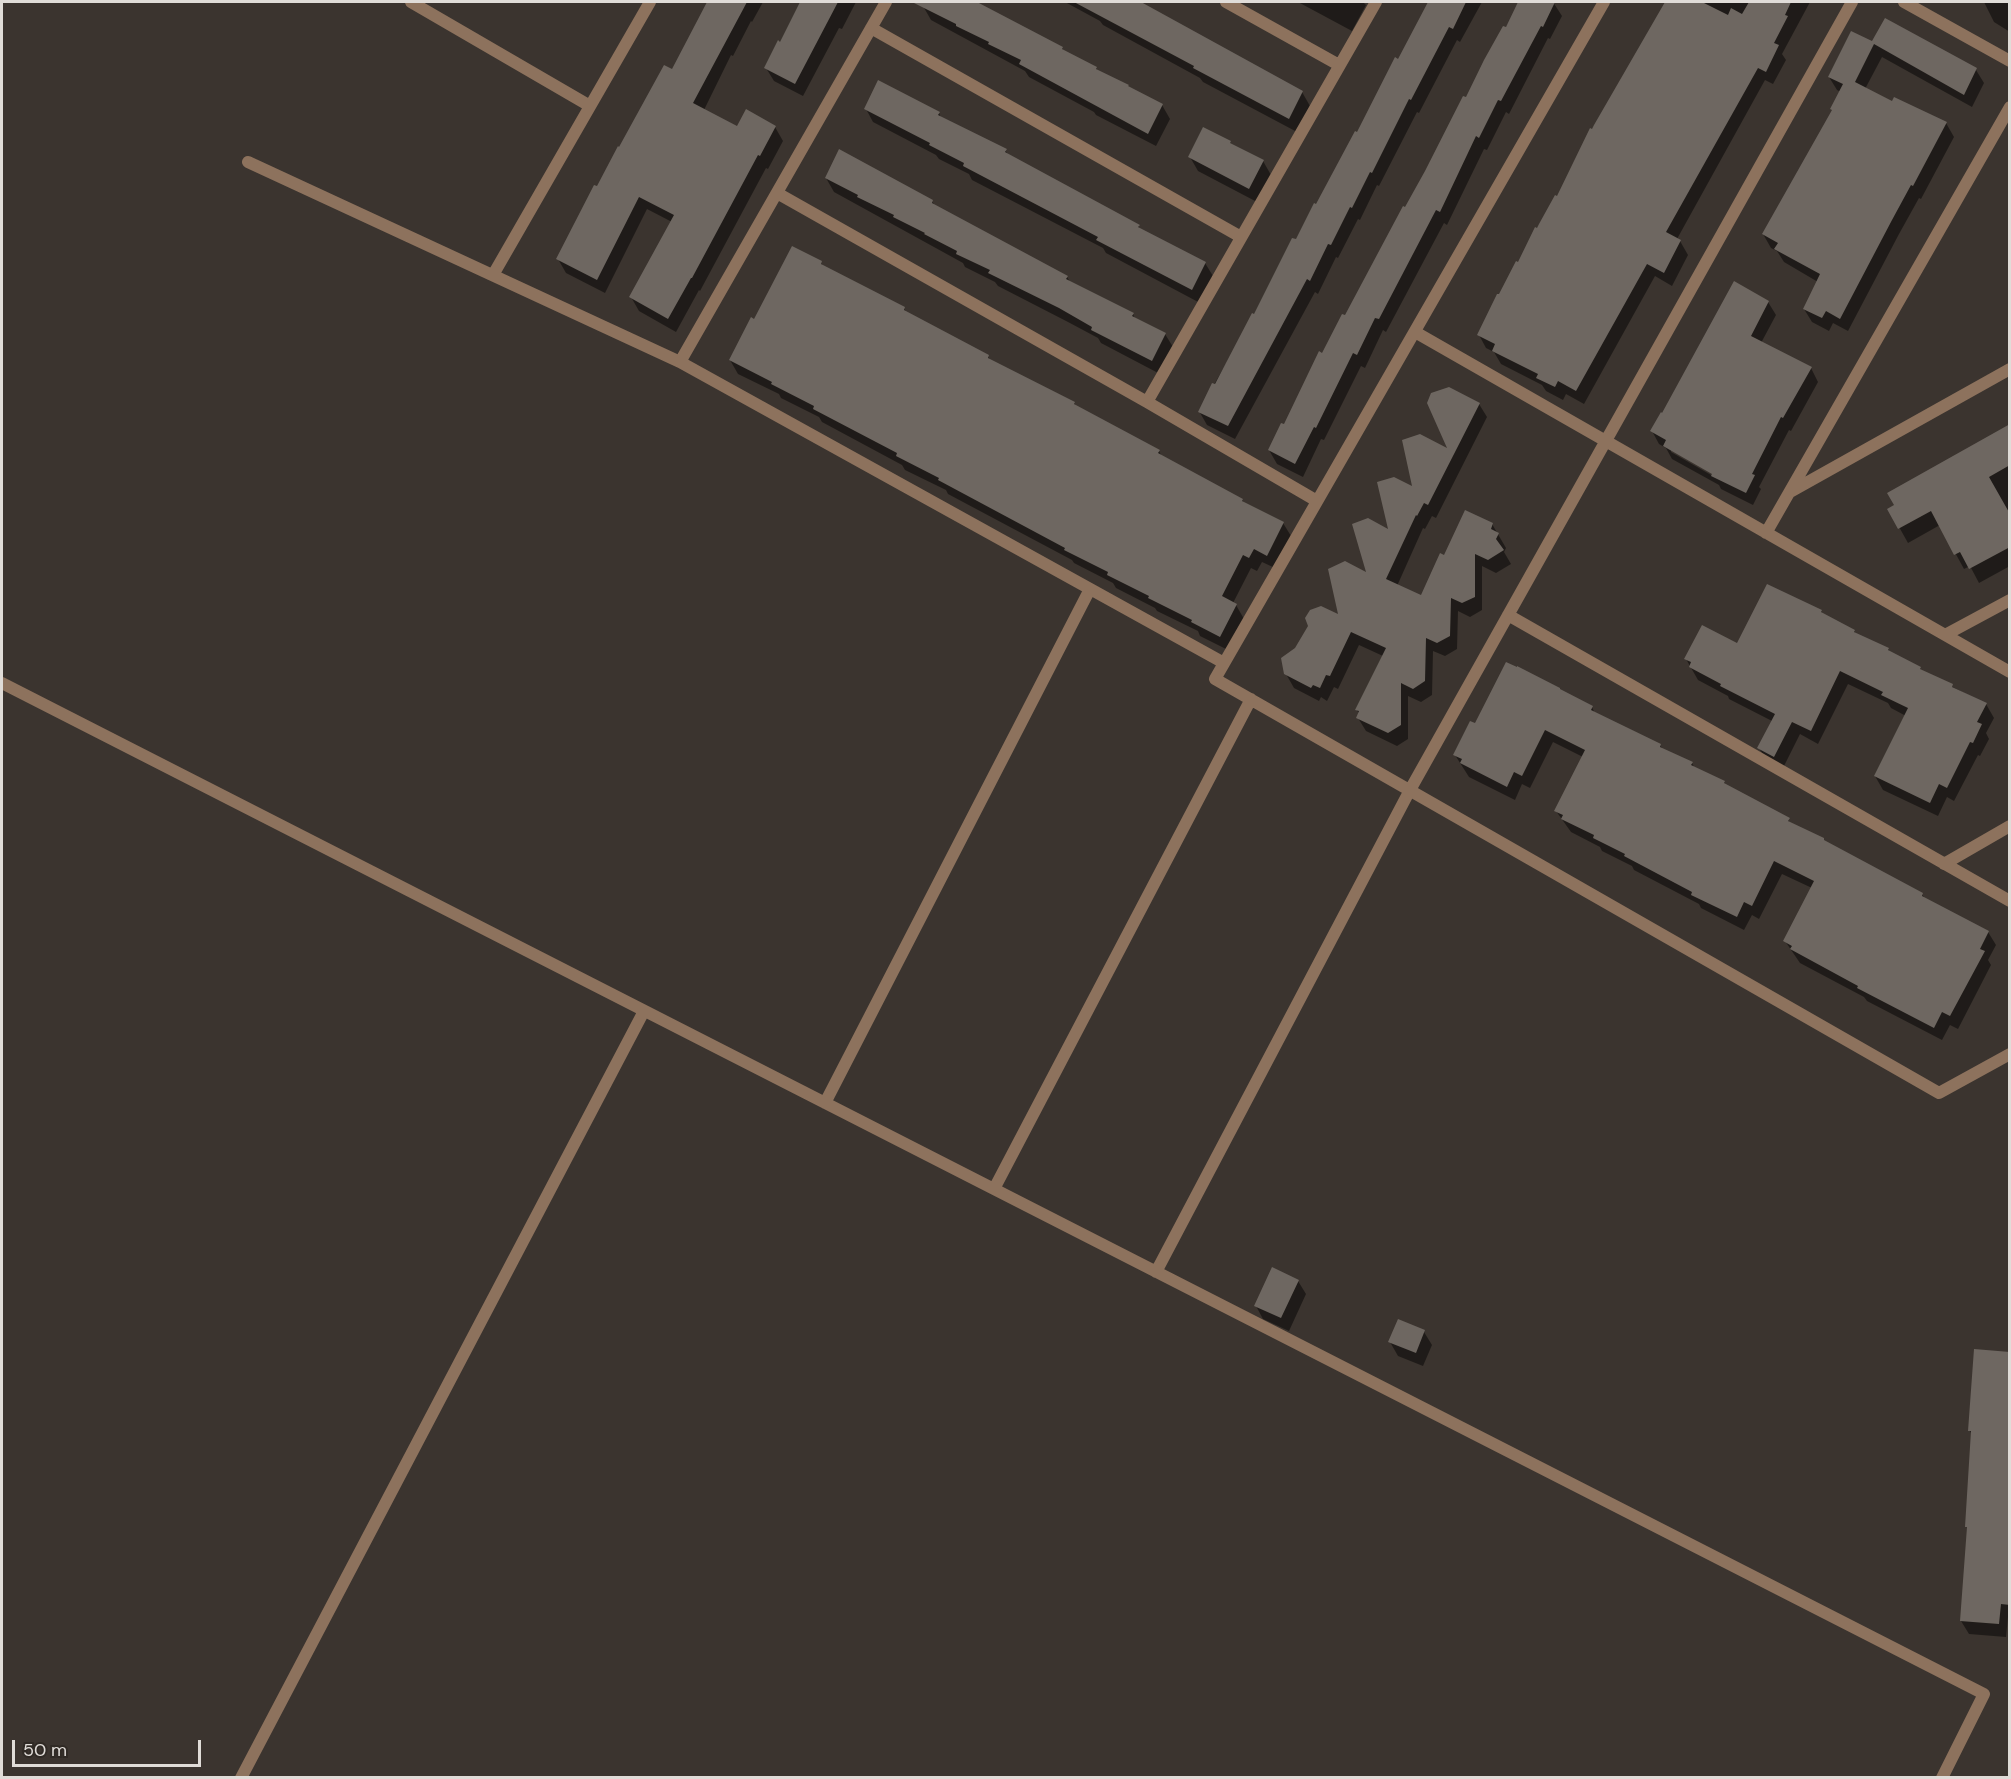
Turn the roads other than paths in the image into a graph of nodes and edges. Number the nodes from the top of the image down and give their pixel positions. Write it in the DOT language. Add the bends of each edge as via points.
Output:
graph roads {
  1 [pos="411,2"];
  2 [pos="650,2"];
  3 [pos="886,2"];
  4 [pos="1226,2"];
  5 [pos="1376,2"];
  6 [pos="1604,2"];
  7 [pos="1852,2"];
  8 [pos="1904,2"];
  9 [pos="430,6"];
  10 [pos="871,28"];
  11 [pos="2010,61"];
  12 [pos="1339,65"];
  13 [pos="590,106"];
  14 [pos="2010,107"];
  15 [pos="248,162"];
  16 [pos="777,193"];
  17 [pos="1241,237"];
  18 [pos="493,275"];
  19 [pos="1415,332"];
  20 [pos="680,362"];
  21 [pos="2010,369"];
  22 [pos="1147,402"];
  23 [pos="1605,441"];
  24 [pos="1790,492"];
  25 [pos="1317,501"];
  26 [pos="1766,533"];
  27 [pos="1090,589"];
  28 [pos="2010,600"];
  29 [pos="1508,615"];
  30 [pos="1945,635"];
  31 [pos="1224,663"];
  32 [pos="2010,672"];
  33 [pos="2,683"];
  34 [pos="1251,699"];
  35 [pos="1410,790"];
  36 [pos="2010,826"];
  37 [pos="1944,864"];
  38 [pos="2010,901"];
  39 [pos="644,1011"];
  40 [pos="2010,1054"];
  41 [pos="825,1103"];
  42 [pos="994,1189"];
  43 [pos="1156,1272"];
  44 [pos="240,1778"];
  45 [pos="1942,1778"];
  1 -- 9 [label="street"];
  2 -- 13 [label="street"];
  3 -- 10 [label="street"];
  4 -- 12 [label="street"];
  5 -- 12 [label="street"];
  6 -- 19 [label="street"];
  7 -- 23 [label="street"];
  8 -- 11 [label="street"];
  9 -- 13 [label="street"];
  10 -- 16 [label="street"];
  10 -- 17 [label="street"];
  12 -- 17 [label="street"];
  13 -- 18 [label="street"];
  14 -- 24 [label="street"];
  15 -- 18 [label="street"];
  16 -- 20 [label="street"];
  16 -- 22 [label="street"];
  17 -- 22 [label="street"];
  18 -- 20 [label="street"];
  19 -- 23 [label="street"];
  19 -- 25 [label="street"];
  20 -- 27 [label="street"];
  21 -- 24 [label="street"];
  22 -- 25 [label="street"];
  23 -- 26 [label="street"];
  23 -- 29 [label="street"];
  24 -- 26 [label="street"];
  25 -- 31 [label="street"];
  26 -- 30 [label="street"];
  27 -- 31 [label="street"];
  27 -- 41 [label="street"];
  28 -- 30 [label="street"];
  29 -- 35 [label="street"];
  29 -- 37 [label="street"];
  30 -- 32 [label="street"];
  31 -- 34 [label="street" via="1215,679"];
  33 -- 39 [label="street"];
  34 -- 35 [label="street"];
  34 -- 42 [label="street"];
  35 -- 40 [label="street" via="1940,1093"];
  35 -- 43 [label="street"];
  36 -- 37 [label="street"];
  37 -- 38 [label="street"];
  39 -- 41 [label="street"];
  39 -- 44 [label="street"];
  41 -- 42 [label="street"];
  42 -- 43 [label="street"];
  43 -- 45 [label="street" via="1984,1694"];
}
